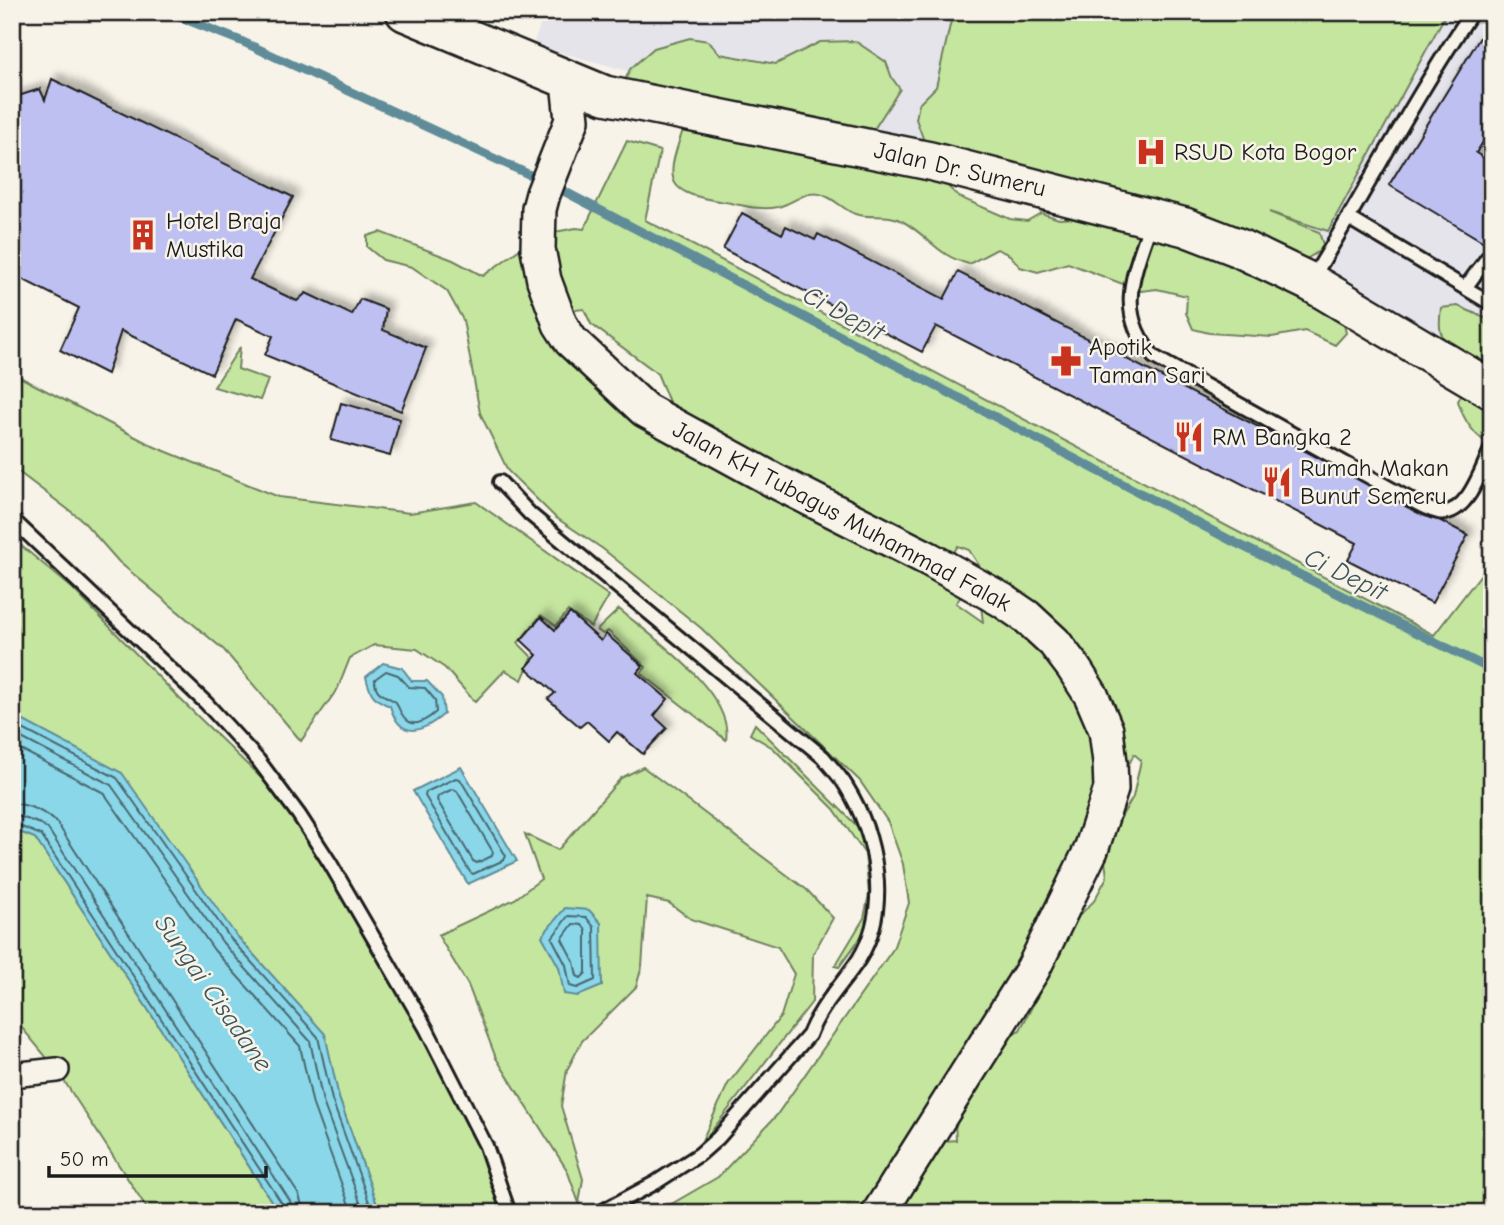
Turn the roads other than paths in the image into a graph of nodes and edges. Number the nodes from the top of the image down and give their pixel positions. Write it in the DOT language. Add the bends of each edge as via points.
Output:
graph roads {
  1 [pos="405,12"];
  2 [pos="1472,12"];
  3 [pos="568,81"];
  4 [pos="605,94"];
  5 [pos="568,130"];
  6 [pos="1152,218"];
  7 [pos="1350,219"];
  8 [pos="1488,257"];
  9 [pos="1310,282"];
  10 [pos="1465,288"];
  11 [pos="1492,304"];
  12 [pos="1492,390"];
  13 [pos="1492,447"];
  14 [pos="500,482"];
  15 [pos="12,520"];
  16 [pos="57,1070"];
  17 [pos="12,1075"];
  18 [pos="509,1213"];
  19 [pos="599,1213"];
  20 [pos="879,1213"];
  1 -- 3 [label="main road, Jalan Dr. Sumeru"];
  2 -- 7 [label="lane"];
  3 -- 4 [label="main road, Jalan Dr. Sumeru"];
  3 -- 5 [label="main road, Jalan KH Tubagus Muhammad Falak"];
  4 -- 5 [label="main road, Jalan KH Tubagus Muhammad Falak"];
  4 -- 6 [label="main road, Jalan Dr. Sumeru" via="930,161"];
  5 -- 20 [label="main road, Jalan KH Tubagus Muhammad Falak" via="542,194 538,228 540,261 560,324 571,341 645,410 929,559 1027,617 1073,667 1106,730 1111,789 1091,850 1033,969"];
  6 -- 9 [label="main road, Jalan Dr. Sumeru" via="1210,236"];
  6 -- 13 [label="lane" via="1135,270 1129,311 1140,340 1154,357 1438,512 1464,504"];
  7 -- 9 [label="lane"];
  7 -- 10 [label="lane"];
  8 -- 10 [label="lane"];
  9 -- 12 [label="main road, Jalan Dr. Sumeru"];
  10 -- 11 [label="lane"];
  14 -- 19 [label="lane" via="530,514 822,757 858,806 874,862 878,893 871,933 809,1035 700,1154"];
  15 -- 18 [label="lane" via="206,703 258,760 299,815 426,1028 486,1146"];
  16 -- 17 [label="street"];
}
